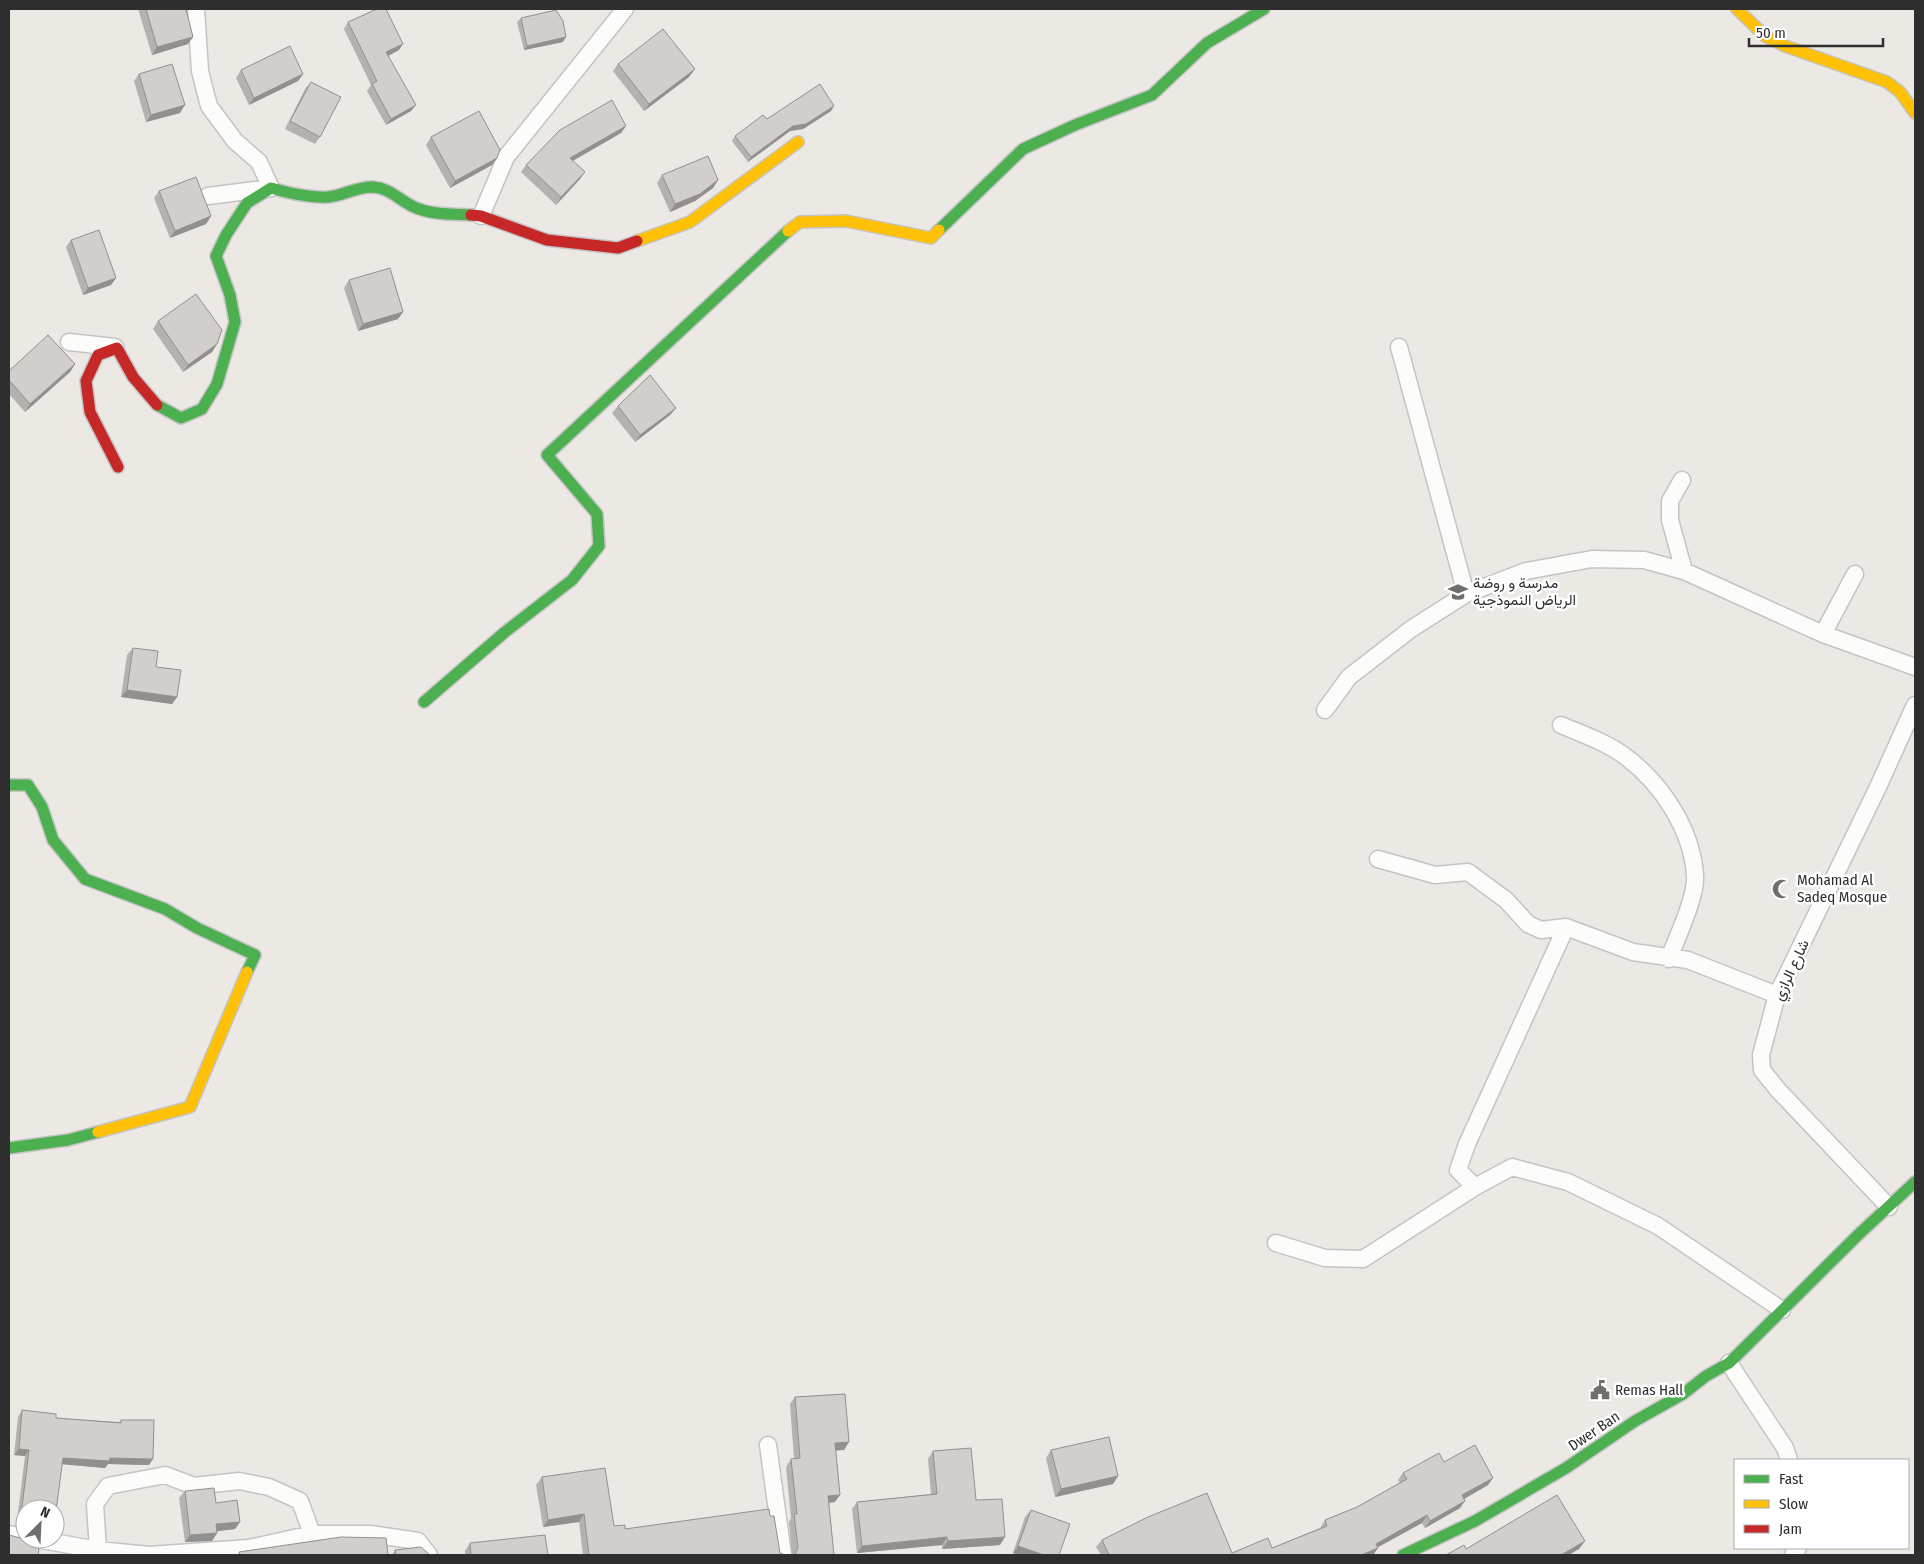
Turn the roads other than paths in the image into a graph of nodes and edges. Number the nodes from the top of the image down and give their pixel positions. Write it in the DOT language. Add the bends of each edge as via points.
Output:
graph roads {
  1 [pos="196,9"];
  2 [pos="625,9"];
  3 [pos="1264,9"];
  4 [pos="1737,9"];
  5 [pos="1915,113"];
  6 [pos="798,142"];
  7 [pos="271,188"];
  8 [pos="208,196"];
  9 [pos="481,216"];
  10 [pos="70,342"];
  11 [pos="1399,347"];
  12 [pos="117,348"];
  13 [pos="118,467"];
  14 [pos="1682,480"];
  15 [pos="1684,571"];
  16 [pos="1855,574"];
  17 [pos="1466,594"];
  18 [pos="1823,634"];
  19 [pos="1915,667"];
  20 [pos="424,702"];
  21 [pos="1915,705"];
  22 [pos="1325,710"];
  23 [pos="1561,725"];
  24 [pos="9,785"];
  25 [pos="1378,859"];
  26 [pos="1566,927"];
  27 [pos="1669,958"];
  28 [pos="1777,995"];
  29 [pos="9,1148"];
  30 [pos="1915,1182"];
  31 [pos="1475,1187"];
  32 [pos="1889,1207"];
  33 [pos="1276,1243"];
  34 [pos="1782,1310"];
  35 [pos="1729,1363"];
  36 [pos="768,1445"];
  37 [pos="1789,1459"];
  38 [pos="312,1534"];
  39 [pos="65,1544"];
  40 [pos="98,1550"];
  41 [pos="429,1555"];
  42 [pos="783,1555"];
  43 [pos="1403,1555"];
  1 -- 7 [label="street" via="200,71 209,106 236,141 259,162"];
  2 -- 9 [label="street" via="506,157"];
  3 -- 20 [label="street" via="1207,43 1152,95 1075,125 1023,150 931,238 846,221 800,222 776,238 739,277 547,455 597,514 599,546 572,580"];
  4 -- 5 [label="street" via="1765,36 1785,46 1887,82 1900,92"];
  6 -- 9 [label="street" via="690,222 618,248 546,240"];
  7 -- 8 [label="street"];
  7 -- 9 [label="street" via="329,196 351,189 374,187 390,191 414,206 437,214"];
  7 -- 12 [label="street" via="247,203 216,256 230,295 235,322 216,384 202,409 181,418 157,405 133,377"];
  10 -- 12 [label="street"];
  11 -- 17 [label="street"];
  12 -- 13 [label="street" via="98,355 86,381 90,412"];
  14 -- 15 [label="street" via="1670,501 1670,520"];
  15 -- 17 [label="street" via="1644,560 1592,559 1526,571"];
  15 -- 18 [label="street"];
  16 -- 18 [label="street"];
  17 -- 22 [label="street" via="1411,629 1349,677"];
  18 -- 19 [label="street"];
  21 -- 28 [label="street, شارع الرازي"];
  23 -- 27 [label="street" via="1626,756 1671,804 1688,843 1696,877 1687,912"];
  24 -- 29 [label="street" via="28,785 42,807 53,840 85,879 165,909 255,955 190,1107 68,1140"];
  25 -- 26 [label="street" via="1435,875 1468,872 1506,900 1528,924 1542,930"];
  26 -- 27 [label="street" via="1632,952"];
  26 -- 31 [label="street" via="1467,1144 1458,1170"];
  27 -- 28 [label="street" via="1688,960"];
  28 -- 32 [label="street, شارع الرازي" via="1761,1055 1762,1070"];
  30 -- 32 [label="street, Dwer Ban"];
  31 -- 33 [label="street" via="1363,1259 1325,1258"];
  31 -- 34 [label="street" via="1512,1167 1568,1182 1658,1226"];
  32 -- 34 [label="street, Dwer Ban"];
  34 -- 35 [label="street, Dwer Ban"];
  35 -- 37 [label="street" via="1785,1448"];
  35 -- 43 [label="street, Dwer Ban" via="1566,1468 1475,1521"];
  36 -- 42 [label="street"];
  38 -- 40 [label="street" via="248,1548 149,1555"];
  38 -- 40 [label="street" via="300,1501 269,1487 239,1481 194,1486 165,1475 108,1486 95,1504"];
  38 -- 41 [label="street" via="370,1534 418,1541"];
  39 -- 40 [label="street"];
}
